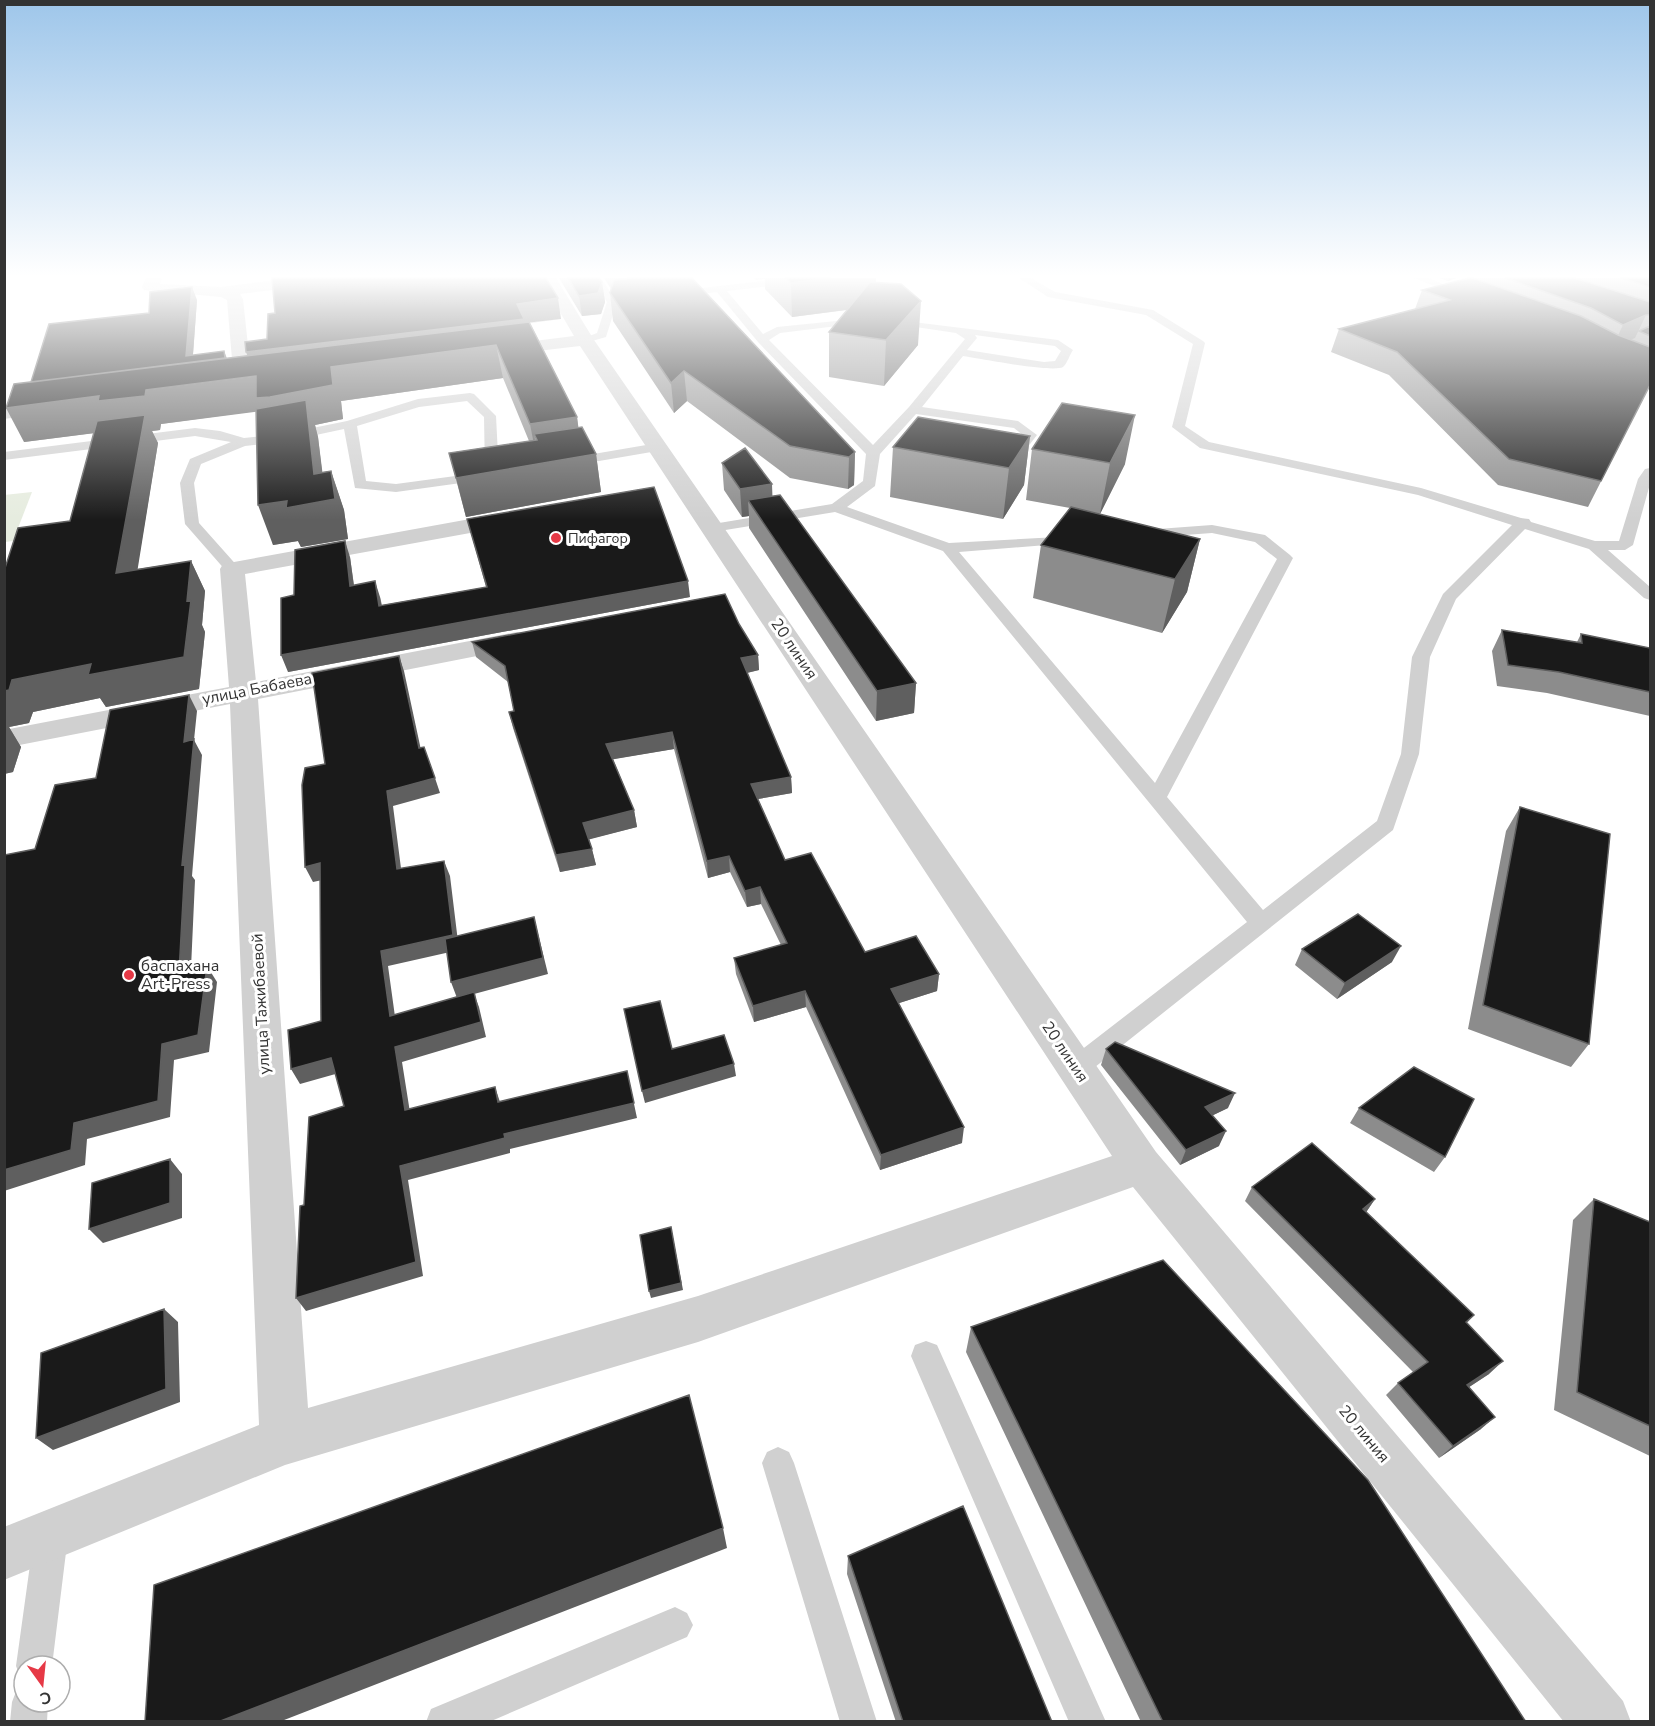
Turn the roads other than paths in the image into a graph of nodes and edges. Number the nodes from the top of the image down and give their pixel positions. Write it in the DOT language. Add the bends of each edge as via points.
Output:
graph roads {
  1 [pos="241,359"];
  2 [pos="598,359"];
  3 [pos="783,359"];
  4 [pos="954,359"];
  5 [pos="1002,359"];
  6 [pos="1062,359"];
  7 [pos="1195,359"];
  8 [pos="267,380"];
  9 [pos="243,383"];
  10 [pos="220,386"];
  11 [pos="73,404"];
  12 [pos="913,410"];
  13 [pos="4,413"];
  14 [pos="350,424"];
  15 [pos="243,442"];
  16 [pos="658,447"];
  17 [pos="882,448"];
  18 [pos="4,456"];
  19 [pos="998,462"];
  20 [pos="558,464"];
  21 [pos="1650,472"];
  22 [pos="836,508"];
  23 [pos="534,514"];
  24 [pos="1524,522"];
  25 [pos="713,528"];
  26 [pos="1131,535"];
  27 [pos="1086,538"];
  28 [pos="1594,546"];
  29 [pos="948,548"];
  30 [pos="232,569"];
  31 [pos="1650,595"];
  32 [pos="547,634"];
  33 [pos="243,691"];
  34 [pos="4,739"];
  35 [pos="1156,800"];
  36 [pos="1261,923"];
  37 [pos="1076,1068"];
  38 [pos="1141,1165"];
  39 [pos="926,1356"];
  40 [pos="285,1440"];
  41 [pos="778,1463"];
  42 [pos="51,1536"];
  43 [pos="4,1554"];
  44 [pos="675,1625"];
  45 [pos="36,1654"];
  46 [pos="444,1722"];
  47 [pos="859,1722"];
  48 [pos="1088,1722"];
  49 [pos="1602,1722"];
  1 -- 9 [label="street"];
  2 -- 16 [label="street, 20 линия"];
  3 -- 17 [label="lane"];
  4 -- 12 [label="lane"];
  5 -- 6 [label="lane" via="1044,365 1059,363"];
  7 -- 24 [label="lane" via="1178,427 1204,445 1421,492"];
  8 -- 9 [label="street"];
  9 -- 10 [label="street"];
  11 -- 13 [label="street"];
  12 -- 17 [label="lane"];
  12 -- 19 [label="lane" via="1018,424 1031,435 1013,458"];
  14 -- 14 [label="lane" via="360,485 396,488 497,474 490,416 470,397 418,403"];
  14 -- 15 [label="lane"];
  15 -- 18 [label="lane" via="195,432"];
  15 -- 30 [label="lane" via="195,462 187,483 192,524"];
  16 -- 20 [label="lane"];
  16 -- 25 [label="street, 20 линия" via="673,489"];
  17 -- 22 [label="lane" via="870,483"];
  21 -- 28 [label="lane" via="1625,545"];
  22 -- 25 [label="lane"];
  22 -- 29 [label="lane"];
  23 -- 30 [label="street"];
  24 -- 28 [label="lane"];
  24 -- 36 [label="lane" via="1449,597 1421,657 1410,753 1386,825"];
  25 -- 37 [label="street, 20 линия" via="746,597"];
  26 -- 35 [label="lane" via="1212,529 1260,538 1285,558"];
  27 -- 29 [label="lane"];
  28 -- 31 [label="lane"];
  29 -- 35 [label="lane"];
  30 -- 33 [label="street, улица Тажибаевой"];
  32 -- 33 [label="street, улица Бабаева"];
  33 -- 34 [label="street, улица Бабаева"];
  33 -- 40 [label="street, улица Тажибаевой"];
  35 -- 36 [label="lane"];
  36 -- 37 [label="lane"];
  37 -- 38 [label="street, 20 линия"];
  38 -- 40 [label="street" via="698,1319"];
  38 -- 49 [label="street, 20 линия"];
  39 -- 48 [label="lane"];
  40 -- 42 [label="street"];
  41 -- 47 [label="lane"];
  42 -- 43 [label="street"];
  42 -- 45 [label="lane"];
  44 -- 46 [label="lane"];
}
